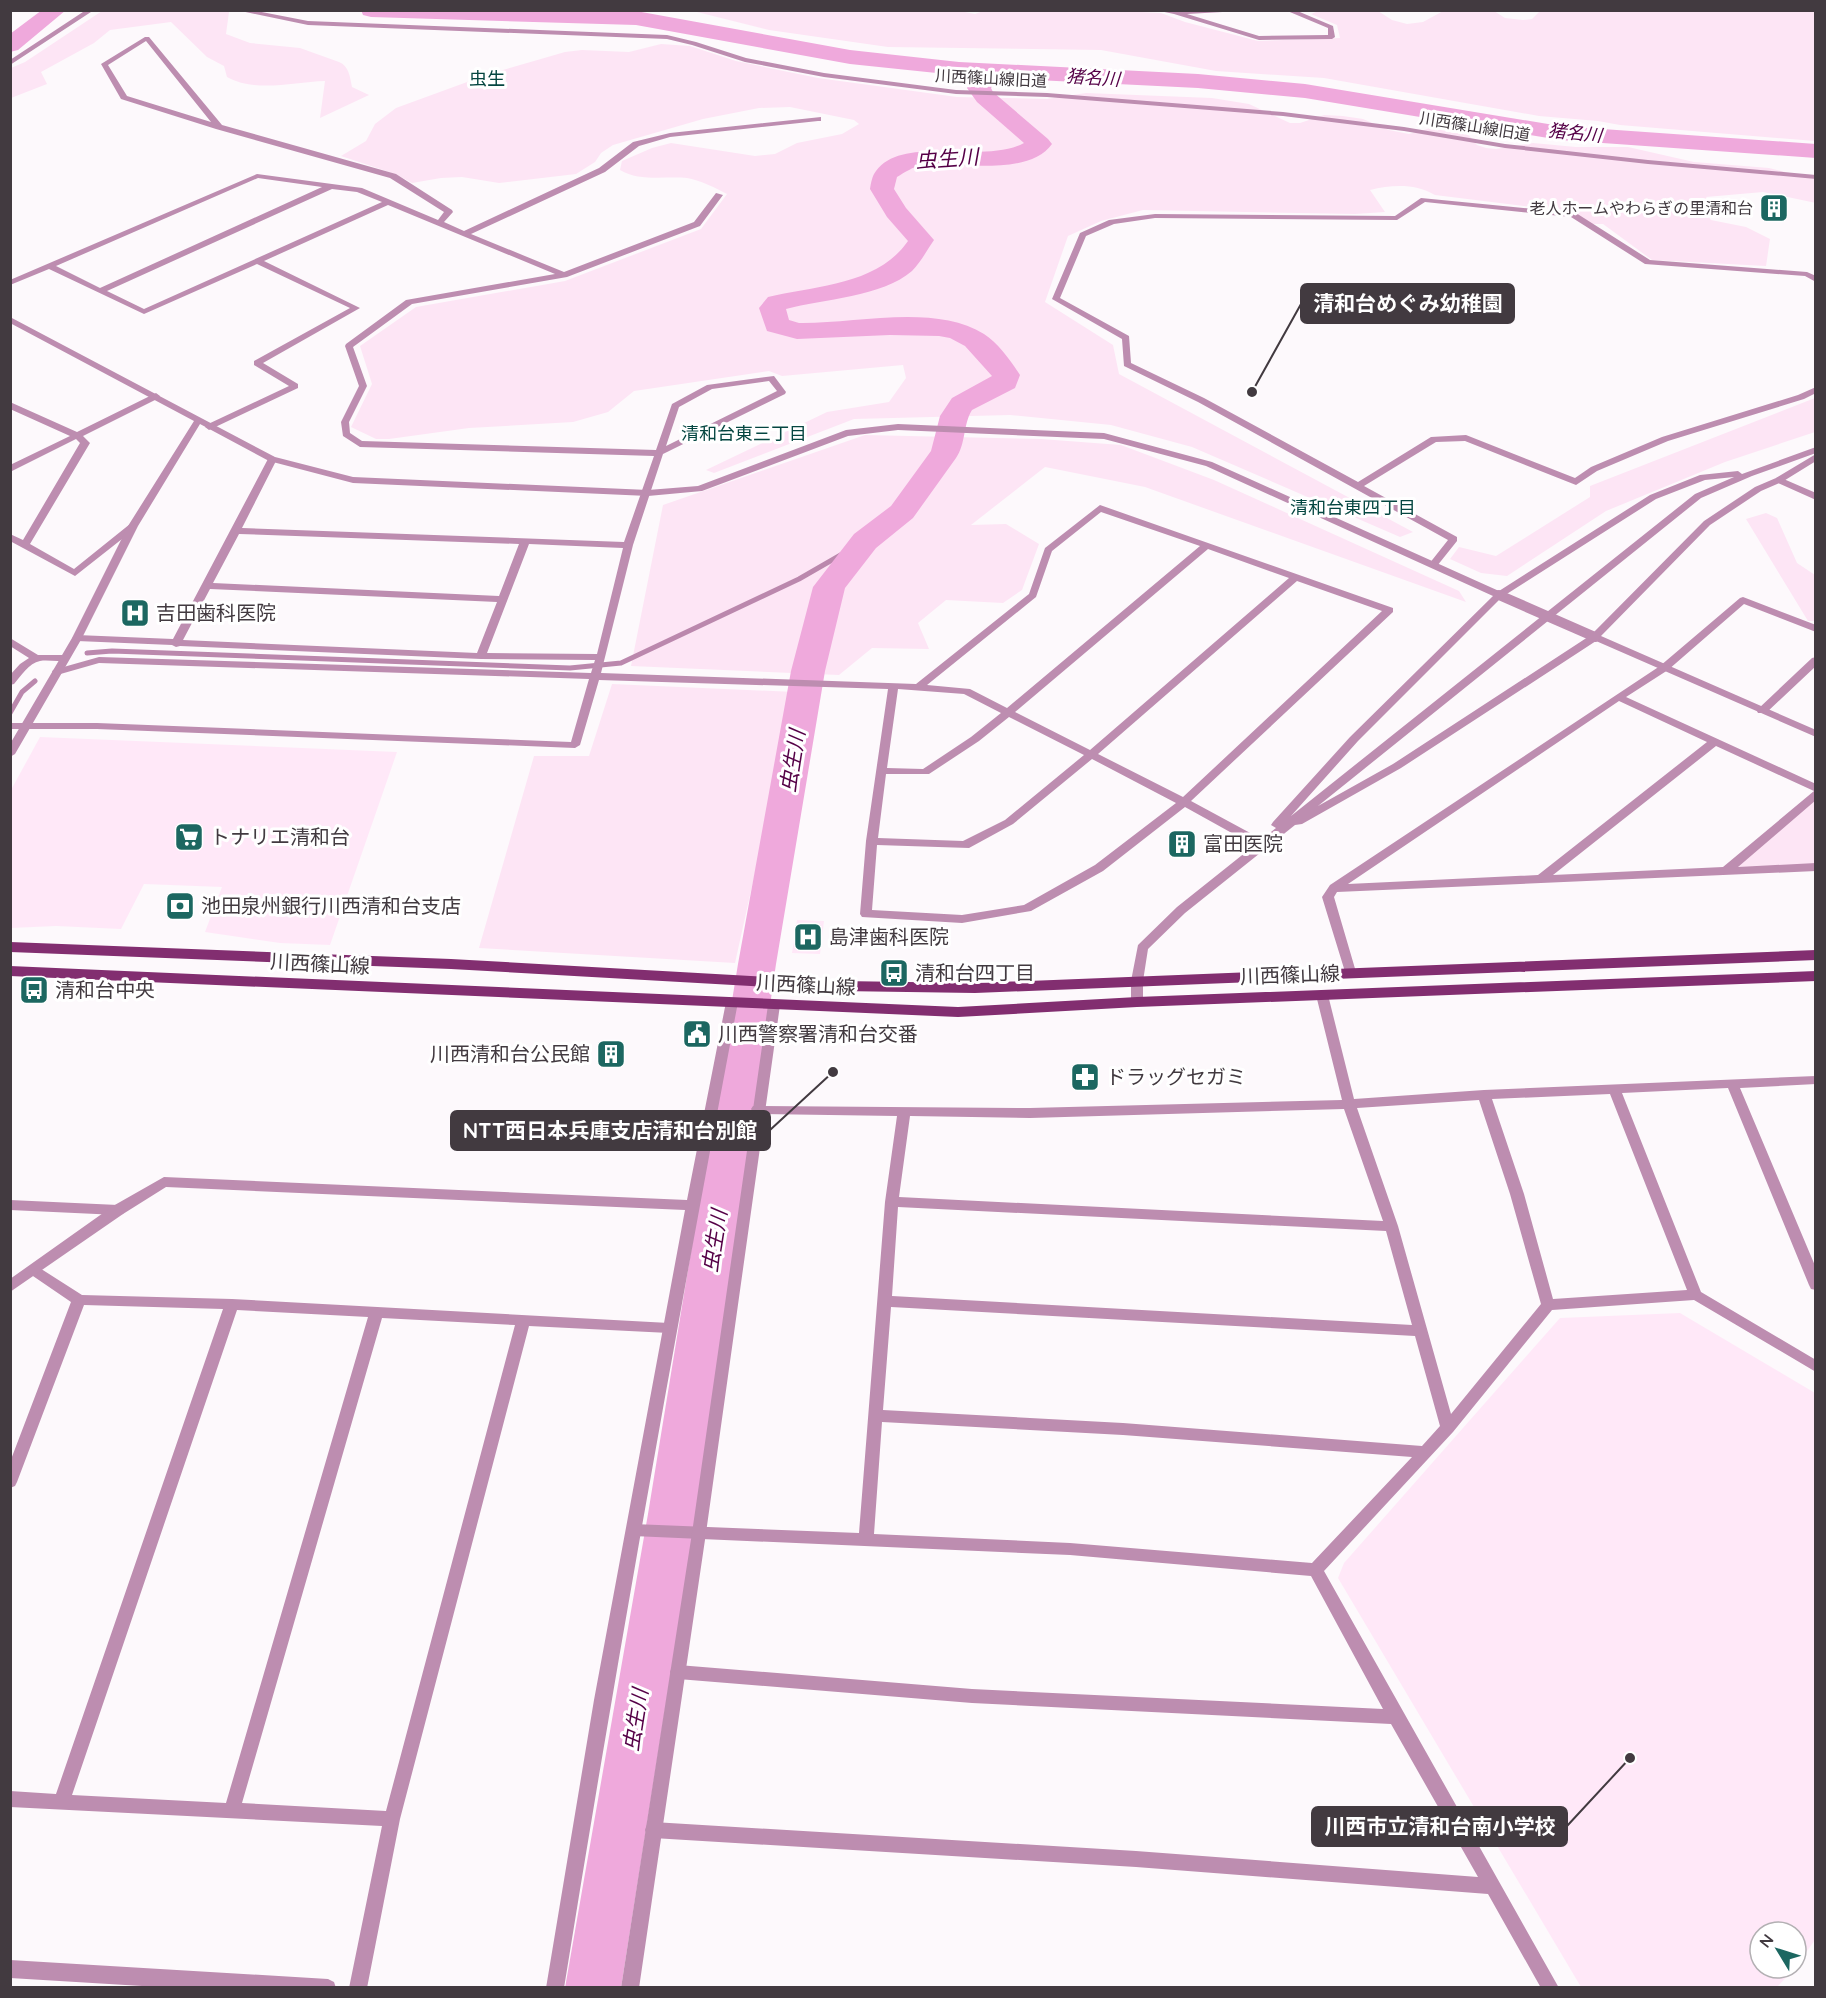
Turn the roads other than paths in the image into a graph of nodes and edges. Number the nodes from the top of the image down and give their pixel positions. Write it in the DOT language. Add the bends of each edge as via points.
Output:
graph roads {
  1 [pos="91,10"];
  2 [pos="238,10"];
  3 [pos="1158,10"];
  4 [pos="1255,10"];
  5 [pos="1288,10"];
  6 [pos="1175,12"];
  7 [pos="10,63"];
  8 [pos="818,119"];
  9 [pos="219,127"];
  10 [pos="1815,177"];
  11 [pos="331,186"];
  12 [pos="719,195"];
  13 [pos="388,202"];
  14 [pos="439,223"];
  15 [pos="464,234"];
  16 [pos="257,261"];
  17 [pos="49,266"];
  18 [pos="564,275"];
  19 [pos="1815,280"];
  20 [pos="10,283"];
  21 [pos="100,291"];
  22 [pos="10,319"];
  23 [pos="1815,389"];
  24 [pos="156,396"];
  25 [pos="12,407"];
  26 [pos="198,421"];
  27 [pos="209,427"];
  28 [pos="78,436"];
  29 [pos="1815,450"];
  30 [pos="659,453"];
  31 [pos="1815,457"];
  32 [pos="272,459"];
  33 [pos="10,469"];
  34 [pos="1749,474"];
  35 [pos="1779,480"];
  36 [pos="1358,486"];
  37 [pos="646,492"];
  38 [pos="1815,497"];
  39 [pos="133,526"];
  40 [pos="236,531"];
  41 [pos="10,537"];
  42 [pos="525,541"];
  43 [pos="25,545"];
  44 [pos="628,545"];
  45 [pos="1206,546"];
  46 [pos="1434,564"];
  47 [pos="1296,578"];
  48 [pos="209,586"];
  49 [pos="1499,595"];
  50 [pos="503,599"];
  51 [pos="1815,629"];
  52 [pos="1595,637"];
  53 [pos="77,638"];
  54 [pos="10,641"];
  55 [pos="176,644"];
  56 [pos="481,656"];
  57 [pos="36,658"];
  58 [pos="64,658"];
  59 [pos="1815,660"];
  60 [pos="598,667"];
  61 [pos="1664,668"];
  62 [pos="57,672"];
  63 [pos="10,682"];
  64 [pos="893,687"];
  65 [pos="918,687"];
  66 [pos="1618,697"];
  67 [pos="1762,711"];
  68 [pos="1008,713"];
  69 [pos="17,726"];
  70 [pos="1815,734"];
  71 [pos="1714,742"];
  72 [pos="10,754"];
  73 [pos="1091,755"];
  74 [pos="882,771"];
  75 [pos="1815,788"];
  76 [pos="1815,794"];
  77 [pos="1184,802"];
  78 [pos="872,841"];
  79 [pos="1265,842"];
  80 [pos="1815,867"];
  81 [pos="1726,871"];
  82 [pos="1542,878"];
  83 [pos="1334,888"];
  84 [pos="10,947"];
  85 [pos="1815,955"];
  86 [pos="10,971"];
  87 [pos="1350,972"];
  88 [pos="1815,976"];
  89 [pos="1137,981"];
  90 [pos="1322,995"];
  91 [pos="732,1002"];
  92 [pos="1137,1002"];
  93 [pos="774,1005"];
  94 [pos="1815,1080"];
  95 [pos="1732,1084"];
  96 [pos="1614,1089"];
  97 [pos="1484,1095"];
  98 [pos="1349,1104"];
  99 [pos="758,1108"];
  100 [pos="904,1111"];
  101 [pos="892,1202"];
  102 [pos="10,1205"];
  103 [pos="691,1205"];
  104 [pos="118,1210"];
  105 [pos="1390,1226"];
  106 [pos="35,1270"];
  107 [pos="1815,1284"];
  108 [pos="10,1287"];
  109 [pos="1696,1295"];
  110 [pos="80,1300"];
  111 [pos="885,1301"];
  112 [pos="232,1304"];
  113 [pos="1548,1305"];
  114 [pos="377,1311"];
  115 [pos="523,1321"];
  116 [pos="669,1328"];
  117 [pos="1419,1331"];
  118 [pos="1815,1367"];
  119 [pos="876,1416"];
  120 [pos="1448,1428"];
  121 [pos="24,1448"];
  122 [pos="1425,1452"];
  123 [pos="10,1458"];
  124 [pos="10,1482"];
  125 [pos="633,1530"];
  126 [pos="699,1533"];
  127 [pos="866,1540"];
  128 [pos="1315,1570"];
  129 [pos="678,1672"];
  130 [pos="1396,1717"];
  131 [pos="10,1799"];
  132 [pos="62,1801"];
  133 [pos="232,1810"];
  134 [pos="392,1819"];
  135 [pos="653,1830"];
  136 [pos="1493,1886"];
  137 [pos="10,1968"];
  138 [pos="328,1988"];
  139 [pos="358,1988"];
  140 [pos="555,1988"];
  141 [pos="630,1988"];
  142 [pos="1551,1988"];
  1 -- 7 [label="street"];
  2 -- 10 [label="street, 川西篠山線旧道" via="308,23 667,38 745,60 824,75 956,92 1047,95 1283,114 1505,146"];
  3 -- 6 [label="street"];
  4 -- 6 [label="street"];
  5 -- 6 [label="street" via="1331,27 1332,36 1259,38"];
  8 -- 15 [label="street" via="670,135 636,144 602,170"];
  9 -- 9 [label="street" via="124,97 104,64 147,38"];
  9 -- 14 [label="street" via="393,176 449,212"];
  11 -- 13 [label="street" via="359,190"];
  11 -- 17 [label="street" via="257,176"];
  11 -- 21 [label="street"];
  12 -- 18 [label="street" via="697,224"];
  13 -- 14 [label="street"];
  13 -- 16 [label="street"];
  14 -- 15 [label="street"];
  15 -- 18 [label="street"];
  16 -- 21 [label="street" via="144,312"];
  16 -- 27 [label="street" via="356,308 257,363 295,386"];
  17 -- 20 [label="street"];
  17 -- 21 [label="street"];
  18 -- 30 [label="street" via="409,302 350,346 363,386 345,422 346,434 360,444"];
  19 -- 36 [label="street" via="1807,274 1648,262 1573,215 1424,200 1397,218 1155,216 1112,222 1083,235 1056,299 1126,338 1127,364"];
  22 -- 24 [label="street"];
  23 -- 36 [label="street" via="1801,397 1665,439 1594,469 1576,482 1466,438 1434,439"];
  24 -- 26 [label="street"];
  24 -- 28 [label="street"];
  25 -- 28 [label="street"];
  26 -- 27 [label="street"];
  26 -- 39 [label="street"];
  27 -- 32 [label="street"];
  28 -- 33 [label="street"];
  28 -- 43 [label="street" via="85,443"];
  29 -- 34 [label="street"];
  30 -- 30 [label="street" via="741,412 782,392 771,378 710,387 675,406"];
  30 -- 37 [label="street"];
  31 -- 35 [label="street"];
  32 -- 37 [label="street" via="353,480"];
  32 -- 40 [label="street"];
  34 -- 49 [label="street" via="1703,477 1653,497"];
  34 -- 79 [label="street" via="1698,496"];
  35 -- 38 [label="street"];
  35 -- 52 [label="street" via="1758,489 1707,523"];
  36 -- 46 [label="street" via="1454,539"];
  37 -- 44 [label="street"];
  37 -- 46 [label="street" via="699,489 846,433 898,427 1104,436 1209,464"];
  39 -- 43 [label="street" via="75,573"];
  39 -- 53 [label="street"];
  40 -- 42 [label="street"];
  40 -- 48 [label="street"];
  41 -- 43 [label="street"];
  42 -- 44 [label="street"];
  42 -- 50 [label="street"];
  44 -- 60 [label="street"];
  45 -- 47 [label="street"];
  45 -- 65 [label="street" via="1100,508 1048,550 1033,595"];
  45 -- 68 [label="street"];
  46 -- 49 [label="street"];
  47 -- 73 [label="street"];
  47 -- 77 [label="street" via="1389,610"];
  48 -- 50 [label="street"];
  48 -- 55 [label="street"];
  49 -- 52 [label="street, bridge"];
  49 -- 79 [label="street" via="1354,739"];
  50 -- 56 [label="street"];
  51 -- 61 [label="street" via="1743,600"];
  52 -- 61 [label="street"];
  52 -- 79 [label="street" via="1397,766"];
  53 -- 55 [label="street"];
  53 -- 58 [label="street"];
  54 -- 57 [label="street"];
  55 -- 56 [label="street"];
  56 -- 60 [label="street"];
  57 -- 58 [label="street"];
  57 -- 63 [label="street"];
  58 -- 62 [label="street"];
  59 -- 67 [label="street"];
  60 -- 62 [label="street" via="99,660"];
  60 -- 64 [label="street"];
  60 -- 69 [label="street" via="574,745"];
  61 -- 66 [label="street"];
  61 -- 67 [label="street"];
  62 -- 69 [label="street"];
  64 -- 65 [label="street"];
  64 -- 74 [label="street"];
  65 -- 68 [label="street" via="966,691"];
  66 -- 71 [label="street"];
  66 -- 83 [label="street"];
  67 -- 70 [label="street"];
  68 -- 73 [label="street"];
  68 -- 74 [label="street" via="925,772"];
  69 -- 72 [label="street"];
  71 -- 75 [label="street"];
  71 -- 82 [label="street"];
  73 -- 77 [label="street"];
  73 -- 78 [label="street" via="1009,822 965,845"];
  74 -- 78 [label="street"];
  76 -- 81 [label="street"];
  77 -- 78 [label="street" via="1099,868 1027,908 962,919 866,914"];
  77 -- 79 [label="street"];
  79 -- 89 [label="street" via="1181,910 1142,948"];
  80 -- 81 [label="street"];
  81 -- 82 [label="street"];
  82 -- 83 [label="street"];
  83 -- 87 [label="street" via="1328,897"];
  84 -- 89 [label="main road, 川西篠山線" via="975,988"];
  85 -- 87 [label="main road, 川西篠山線"];
  86 -- 91 [label="main road, 川西篠山線"];
  87 -- 89 [label="main road, 川西篠山線"];
  88 -- 90 [label="main road, 川西篠山線"];
  89 -- 92 [label="street"];
  90 -- 92 [label="main road, 川西篠山線"];
  90 -- 98 [label="street"];
  91 -- 93 [label="main road, 川西篠山線"];
  91 -- 103 [label="street"];
  92 -- 93 [label="main road, 川西篠山線" via="958,1012"];
  93 -- 99 [label="street"];
  94 -- 95 [label="street"];
  95 -- 96 [label="street"];
  95 -- 107 [label="street"];
  96 -- 97 [label="street"];
  96 -- 109 [label="street"];
  97 -- 98 [label="street"];
  97 -- 113 [label="street"];
  98 -- 100 [label="street" via="1030,1113"];
  98 -- 105 [label="street"];
  99 -- 100 [label="street"];
  99 -- 126 [label="street"];
  100 -- 101 [label="street"];
  101 -- 105 [label="street"];
  101 -- 111 [label="street"];
  102 -- 104 [label="street"];
  103 -- 104 [label="street" via="164,1182"];
  103 -- 116 [label="street"];
  104 -- 106 [label="street"];
  105 -- 117 [label="street"];
  106 -- 108 [label="street"];
  106 -- 110 [label="street"];
  109 -- 113 [label="street"];
  109 -- 118 [label="street"];
  110 -- 112 [label="street"];
  110 -- 121 [label="street"];
  111 -- 117 [label="street"];
  111 -- 119 [label="street"];
  112 -- 114 [label="street"];
  112 -- 132 [label="street"];
  113 -- 120 [label="street"];
  114 -- 115 [label="street"];
  114 -- 133 [label="street"];
  115 -- 116 [label="street"];
  115 -- 134 [label="street"];
  116 -- 125 [label="street"];
  117 -- 120 [label="street"];
  119 -- 122 [label="street" via="1123,1429"];
  119 -- 127 [label="street"];
  120 -- 122 [label="street"];
  121 -- 123 [label="street"];
  121 -- 124 [label="street"];
  122 -- 128 [label="street"];
  125 -- 126 [label="street"];
  125 -- 140 [label="street"];
  126 -- 127 [label="street"];
  126 -- 129 [label="street"];
  127 -- 128 [label="street" via="1070,1549"];
  128 -- 130 [label="street"];
  129 -- 130 [label="street" via="972,1696"];
  129 -- 135 [label="street"];
  130 -- 136 [label="street"];
  131 -- 132 [label="street"];
  132 -- 133 [label="street"];
  133 -- 134 [label="street"];
  134 -- 139 [label="street"];
  135 -- 136 [label="street" via="1136,1859"];
  135 -- 141 [label="street"];
  136 -- 142 [label="street"];
  137 -- 138 [label="street"];
}
